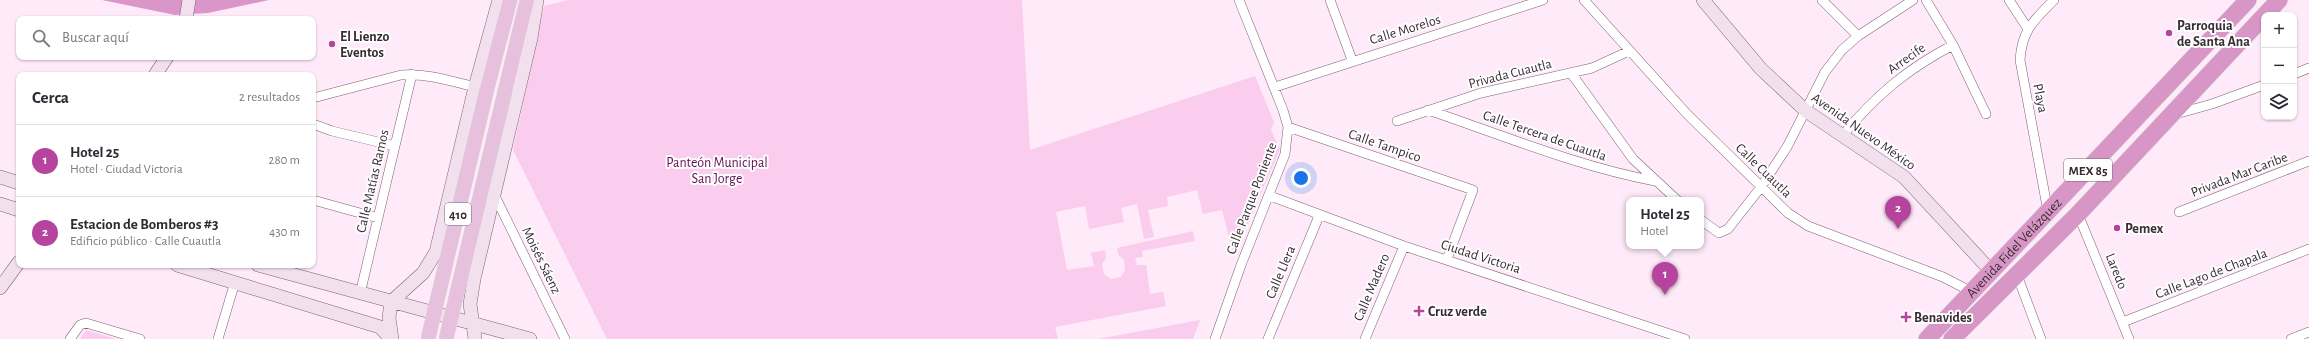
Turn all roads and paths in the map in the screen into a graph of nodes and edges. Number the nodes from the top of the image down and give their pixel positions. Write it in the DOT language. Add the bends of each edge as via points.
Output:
graph roads {
  1 [pos="189,0"];
  2 [pos="499,0"];
  3 [pos="510,0"];
  4 [pos="527,0"];
  5 [pos="537,0"];
  6 [pos="1239,0"];
  7 [pos="1330,0"];
  8 [pos="1543,0"];
  9 [pos="1584,0"];
  10 [pos="1703,0"];
  11 [pos="1822,0"];
  12 [pos="1913,0"];
  13 [pos="1926,0"];
  14 [pos="2009,0"];
  15 [pos="2054,0"];
  16 [pos="2248,0"];
  17 [pos="2279,0"];
  18 [pos="2268,12"];
  19 [pos="186,16"];
  20 [pos="2261,20"];
  21 [pos="2028,29"];
  22 [pos="1858,36"];
  23 [pos="1953,45"];
  24 [pos="1628,51"];
  25 [pos="165,60"];
  26 [pos="1352,60"];
  27 [pos="2309,68"];
  28 [pos="157,72"];
  29 [pos="1571,73"];
  30 [pos="2297,73"];
  31 [pos="412,74"];
  32 [pos="2261,86"];
  33 [pos="1275,87"];
  34 [pos="481,88"];
  35 [pos="316,97"];
  36 [pos="1428,110"];
  37 [pos="1806,111"];
  38 [pos="1986,114"];
  39 [pos="2172,115"];
  40 [pos="1397,121"];
  41 [pos="316,125"];
  42 [pos="1288,127"];
  43 [pos="1842,136"];
  44 [pos="395,146"];
  45 [pos="2309,162"];
  46 [pos="0,177"];
  47 [pos="16,182"];
  48 [pos="1655,182"];
  49 [pos="452,184"];
  50 [pos="1761,187"];
  51 [pos="1270,196"];
  52 [pos="1673,197"];
  53 [pos="449,198"];
  54 [pos="493,199"];
  55 [pos="316,201"];
  56 [pos="0,204"];
  57 [pos="16,209"];
  58 [pos="2180,212"];
  59 [pos="2048,213"];
  60 [pos="2078,214"];
  61 [pos="1319,216"];
  62 [pos="378,218"];
  63 [pos="1704,222"];
  64 [pos="1404,246"];
  65 [pos="2309,249"];
  66 [pos="1447,259"];
  67 [pos="16,266"];
  68 [pos="187,268"];
  69 [pos="269,268"];
  70 [pos="1991,271"];
  71 [pos="2017,274"];
  72 [pos="235,282"];
  73 [pos="0,288"];
  74 [pos="1972,292"];
  75 [pos="360,294"];
  76 [pos="391,302"];
  77 [pos="2123,322"];
  78 [pos="471,325"];
  79 [pos="1964,331"];
  80 [pos="2309,332"];
  81 [pos="70,339"];
  82 [pos="140,339"];
  83 [pos="218,339"];
  84 [pos="391,339"];
  85 [pos="428,339"];
  86 [pos="446,339"];
  87 [pos="475,339"];
  88 [pos="530,339"];
  89 [pos="565,339"];
  90 [pos="1215,339"];
  91 [pos="1268,339"];
  92 [pos="1365,339"];
  93 [pos="1685,339"];
  94 [pos="1927,339"];
  95 [pos="1952,339"];
  96 [pos="2041,339"];
  97 [pos="2129,339"];
  98 [pos="2291,339"];
  1 -- 19 [label="main road"];
  2 -- 34 [label="main road"];
  3 -- 34 [label="main road, 410"];
  4 -- 86 [label="main road, 410, bridge"];
  5 -- 54 [label="main road" via="531,38"];
  6 -- 33 [label="street, Calle Parque Poniente"];
  7 -- 26 [label="street"];
  8 -- 26 [label="street, Calle Morelos"];
  9 -- 24 [label="street, Calle Cuautla"];
  10 -- 37 [label="main road, Avenida Nuevo México" via="1751,58"];
  11 -- 22 [label="street"];
  12 -- 22 [label="street"];
  13 -- 23 [label="street"];
  14 -- 21 [label="street"];
  15 -- 21 [label="street, Playa"];
  16 -- 59 [label="highway, Avenida Fidel Velázquez / MEX 85"];
  17 -- 18 [label="highway, Avenida Fidel Velázquez / MEX 85"];
  20 -- 39 [label="highway, Avenida Fidel Velázquez / MEX 85"];
  21 -- 59 [label="street, Playa" via="2023,36 2020,60"];
  22 -- 37 [label="street" via="1842,50 1825,72"];
  23 -- 38 [label="street"];
  23 -- 43 [label="street, Arrecife" via="1904,73 1860,114"];
  24 -- 29 [label="street, Privada Cuautla" via="1598,66"];
  24 -- 50 [label="street, Calle Cuautla"];
  25 -- 28 [label="main road"];
  26 -- 33 [label="street, Calle Morelos"];
  27 -- 30 [label="street"];
  29 -- 36 [label="street, Privada Cuautla" via="1481,93"];
  29 -- 48 [label="street" via="1633,159"];
  31 -- 34 [label="street" via="433,76"];
  31 -- 35 [label="street"];
  31 -- 44 [label="street, Calle Matías Ramos"];
  32 -- 39 [label="street"];
  33 -- 42 [label="street, Calle Parque Poniente"];
  34 -- 49 [label="main road"];
  34 -- 85 [label="main road, 410, bridge"];
  36 -- 40 [label="street, Privada Cuautla"];
  36 -- 48 [label="street, Calle Tercera de Cuautla" via="1587,165 1622,176"];
  37 -- 43 [label="main road, Avenida Nuevo México"];
  37 -- 50 [label="street"];
  39 -- 60 [label="highway, Avenida Fidel Velázquez / MEX 85"];
  41 -- 44 [label="street"];
  42 -- 51 [label="street, Calle Parque Poniente" via="1285,154"];
  42 -- 66 [label="street, Calle Tampico" via="1473,190"];
  43 -- 70 [label="main road, Avenida Nuevo México" via="1904,177"];
  44 -- 62 [label="street, Calle Matías Ramos"];
  45 -- 58 [label="street, Privada Mar Caribe"];
  46 -- 47 [label="main road"];
  48 -- 52 [label="street"];
  49 -- 53 [label="main road"];
  49 -- 54 [label="main road" via="472,182 486,186"];
  50 -- 63 [label="street" via="1723,233 1715,231"];
  50 -- 74 [label="street, Calle Cuautla" via="1788,213 1808,226 1943,277"];
  51 -- 61 [label="street, Ciudad Victoria"];
  51 -- 90 [label="street, Calle Parque Poniente" via="1241,265"];
  53 -- 54 [label="main road" via="453,204 467,212 484,209"];
  53 -- 76 [label="main road" via="436,252 423,273"];
  54 -- 78 [label="main road" via="474,279 470,304"];
  54 -- 89 [label="street, Moisés Sáenz"];
  55 -- 62 [label="street"];
  56 -- 57 [label="main road"];
  59 -- 70 [label="highway, Avenida Fidel Velázquez / MEX 85"];
  60 -- 71 [label="highway, Avenida Fidel Velázquez / MEX 85"];
  60 -- 77 [label="street, Laredo"];
  61 -- 64 [label="street, Ciudad Victoria"];
  61 -- 91 [label="street, Calle Llera"];
  62 -- 75 [label="street, Calle Matías Ramos"];
  64 -- 66 [label="street, Ciudad Victoria"];
  64 -- 92 [label="street, Calle Madero"];
  65 -- 77 [label="street, Calle Lago de Chapala"];
  66 -- 93 [label="street, Ciudad Victoria"];
  67 -- 73 [label="main road"];
  68 -- 72 [label="main road"];
  69 -- 75 [label="main road"];
  70 -- 74 [label="highway, Avenida Fidel Velázquez / MEX 85"];
  71 -- 79 [label="highway, Avenida Fidel Velázquez / MEX 85"];
  71 -- 96 [label="street"];
  72 -- 83 [label="street"];
  72 -- 84 [label="main road" via="380,327"];
  74 -- 94 [label="highway, Avenida Fidel Velázquez / MEX 85"];
  75 -- 76 [label="main road"];
  76 -- 78 [label="main road"];
  76 -- 84 [label="main road"];
  77 -- 97 [label="street, Laredo"];
  78 -- 87 [label="main road"];
  78 -- 88 [label="main road"];
  79 -- 95 [label="highway, Avenida Fidel Velázquez / MEX 85"];
  80 -- 98 [label="street"];
  81 -- 82 [label="street" via="80,325 86,323"];
}
